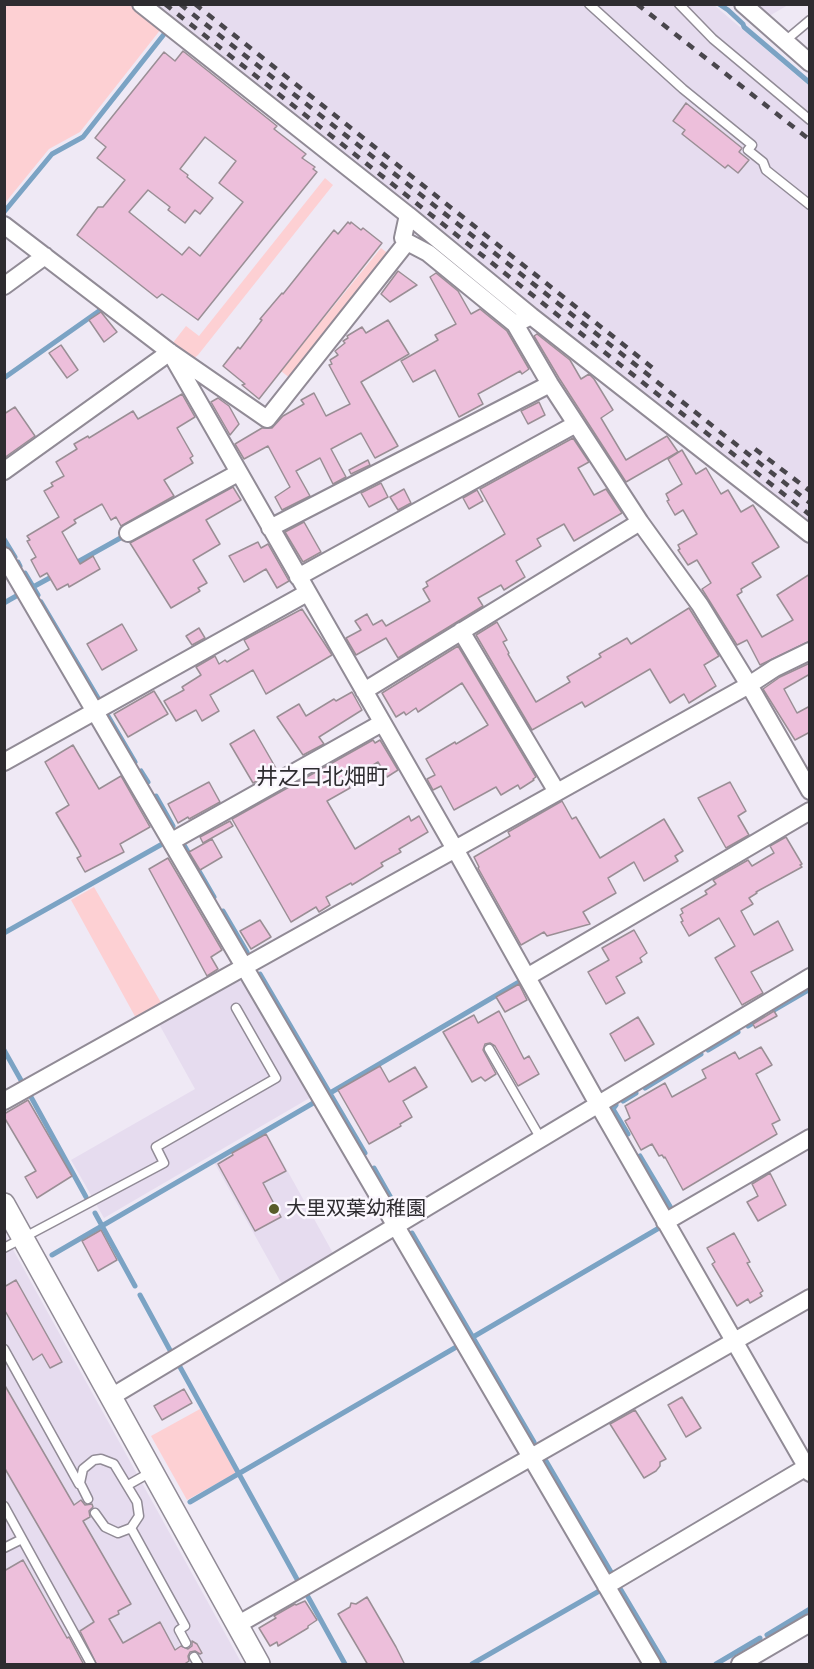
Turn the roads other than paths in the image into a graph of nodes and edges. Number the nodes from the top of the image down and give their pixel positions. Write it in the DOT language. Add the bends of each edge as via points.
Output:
graph roads {
  1 [pos="141,4"];
  2 [pos="589,4"];
  3 [pos="679,4"];
  4 [pos="743,4"];
  5 [pos="808,23"];
  6 [pos="785,41"];
  7 [pos="810,63"];
  8 [pos="810,120"];
  9 [pos="810,205"];
  10 [pos="408,215"];
  11 [pos="4,225"];
  12 [pos="407,242"];
  13 [pos="45,256"];
  14 [pos="4,286"];
  15 [pos="531,316"];
  16 [pos="515,324"];
  17 [pos="170,352"];
  18 [pos="550,384"];
  19 [pos="576,423"];
  20 [pos="4,471"];
  21 [pos="238,472"];
  22 [pos="640,522"];
  23 [pos="270,528"];
  24 [pos="128,533"];
  25 [pos="810,534"];
  26 [pos="4,556"];
  27 [pos="298,577"];
  28 [pos="307,593"];
  29 [pos="461,632"];
  30 [pos="810,651"];
  31 [pos="749,685"];
  32 [pos="364,691"];
  33 [pos="95,711"];
  34 [pos="382,723"];
  35 [pos="4,762"];
  36 [pos="810,791"];
  37 [pos="557,792"];
  38 [pos="810,811"];
  39 [pos="172,841"];
  40 [pos="455,849"];
  41 [pos="245,967"];
  42 [pos="527,977"];
  43 [pos="810,977"];
  44 [pos="236,1008"];
  45 [pos="489,1049"];
  46 [pos="4,1101"];
  47 [pos="598,1104"];
  48 [pos="810,1137"];
  49 [pos="541,1139"];
  50 [pos="4,1204"];
  51 [pos="665,1222"];
  52 [pos="397,1226"];
  53 [pos="14,1243"];
  54 [pos="810,1298"];
  55 [pos="734,1342"];
  56 [pos="4,1349"];
  57 [pos="111,1397"];
  58 [pos="532,1457"];
  59 [pos="808,1468"];
  60 [pos="152,1472"];
  61 [pos="128,1485"];
  62 [pos="82,1489"];
  63 [pos="88,1499"];
  64 [pos="4,1506"];
  65 [pos="95,1513"];
  66 [pos="131,1528"];
  67 [pos="22,1539"];
  68 [pos="4,1548"];
  69 [pos="606,1586"];
  70 [pos="810,1623"];
  71 [pos="237,1625"];
  72 [pos="186,1643"];
  73 [pos="91,1665"];
  74 [pos="259,1665"];
  75 [pos="652,1665"];
  76 [pos="740,1665"];
  1 -- 10 [label="street"];
  2 -- 9 [label="lane" via="752,145 748,150 765,170"];
  3 -- 8 [label="lane" via="713,39"];
  4 -- 6 [label="street"];
  5 -- 6 [label="lane"];
  6 -- 7 [label="street"];
  10 -- 12 [label="street" via="403,238"];
  10 -- 15 [label="street"];
  11 -- 13 [label="street"];
  12 -- 16 [label="street" via="428,253"];
  12 -- 17 [label="street" via="267,419"];
  13 -- 14 [label="street"];
  13 -- 17 [label="street"];
  15 -- 16 [label="street"];
  15 -- 25 [label="street"];
  16 -- 18 [label="street"];
  17 -- 20 [label="street"];
  17 -- 21 [label="street"];
  18 -- 19 [label="street"];
  18 -- 23 [label="street"];
  19 -- 22 [label="street"];
  19 -- 27 [label="street"];
  21 -- 23 [label="street"];
  21 -- 24 [label="street"];
  22 -- 29 [label="street"];
  22 -- 31 [label="street" via="700,605"];
  23 -- 27 [label="street"];
  26 -- 33 [label="street"];
  27 -- 28 [label="street"];
  28 -- 32 [label="street"];
  28 -- 33 [label="street"];
  29 -- 32 [label="street"];
  29 -- 37 [label="street"];
  30 -- 31 [label="street"];
  31 -- 36 [label="street"];
  31 -- 37 [label="street"];
  32 -- 34 [label="street"];
  33 -- 35 [label="street"];
  33 -- 39 [label="street"];
  34 -- 39 [label="street"];
  34 -- 40 [label="street"];
  37 -- 40 [label="street"];
  38 -- 42 [label="street"];
  39 -- 41 [label="street"];
  40 -- 41 [label="street"];
  40 -- 42 [label="street"];
  41 -- 46 [label="street"];
  41 -- 52 [label="street"];
  42 -- 47 [label="street"];
  43 -- 47 [label="street"];
  44 -- 53 [label="lane" via="276,1078 156,1147 164,1163"];
  45 -- 49 [label="lane"];
  47 -- 49 [label="street"];
  47 -- 51 [label="street"];
  48 -- 51 [label="street"];
  49 -- 52 [label="street"];
  50 -- 53 [label="street"];
  51 -- 55 [label="street"];
  52 -- 57 [label="street"];
  52 -- 58 [label="street"];
  53 -- 57 [label="street"];
  54 -- 55 [label="street"];
  55 -- 58 [label="street"];
  55 -- 59 [label="street"];
  56 -- 62 [label="lane"];
  57 -- 60 [label="street"];
  58 -- 69 [label="street"];
  58 -- 71 [label="street"];
  59 -- 69 [label="street"];
  60 -- 61 [label="lane"];
  60 -- 71 [label="street"];
  61 -- 62 [label="lane" via="114,1464 101,1459 83,1469"];
  61 -- 66 [label="lane" via="139,1509"];
  62 -- 63 [label="lane"];
  64 -- 67 [label="lane"];
  65 -- 66 [label="lane" via="111,1531 118,1533"];
  66 -- 72 [label="lane" via="185,1626 179,1629"];
  67 -- 68 [label="lane"];
  67 -- 73 [label="lane"];
  69 -- 75 [label="street"];
  70 -- 76 [label="street"];
  71 -- 74 [label="street"];
}
